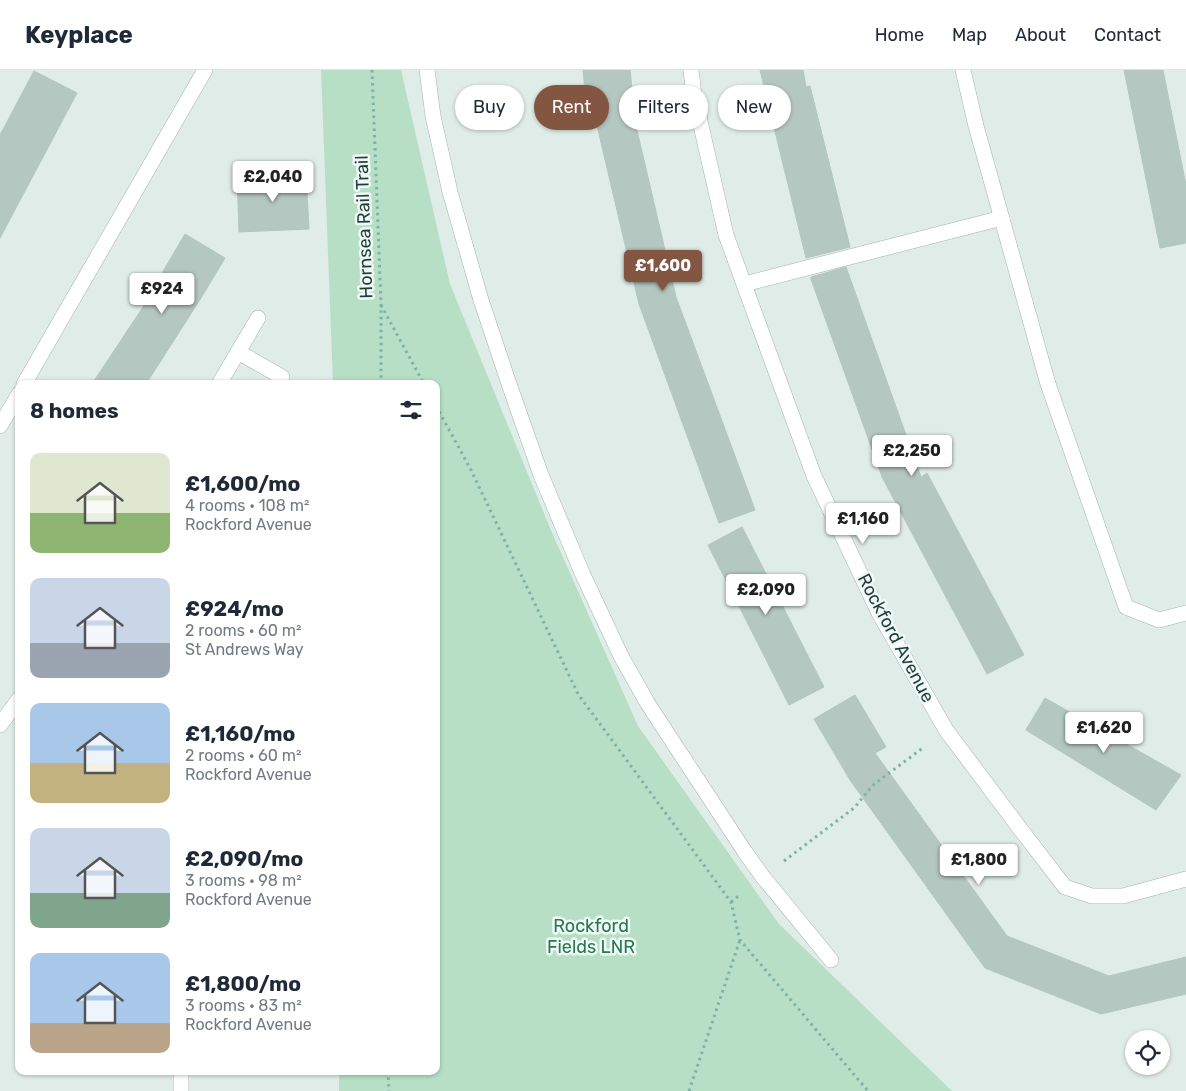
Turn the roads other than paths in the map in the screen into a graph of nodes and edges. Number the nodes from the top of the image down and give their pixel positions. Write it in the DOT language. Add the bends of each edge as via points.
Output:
graph roads {
  1 [pos="204,70"];
  2 [pos="427,70"];
  3 [pos="691,70"];
  4 [pos="963,70"];
  5 [pos="1002,218"];
  6 [pos="744,284"];
  7 [pos="258,318"];
  8 [pos="238,352"];
  9 [pos="282,377"];
  10 [pos="26,380"];
  11 [pos="221,380"];
  12 [pos="15,401"];
  13 [pos="0,426"];
  14 [pos="1186,612"];
  15 [pos="15,704"];
  16 [pos="0,725"];
  17 [pos="1186,879"];
  18 [pos="830,960"];
  19 [pos="181,1075"];
  20 [pos="182,1091"];
  1 -- 10 [label="street"];
  2 -- 18 [label="street" via="433,116 450,192 481,300 541,475 583,575 621,656 653,711 744,852"];
  3 -- 6 [label="street, Rockford Avenue" via="726,235"];
  4 -- 5 [label="street"];
  5 -- 6 [label="street"];
  5 -- 14 [label="street" via="1048,384 1126,608 1159,620"];
  6 -- 17 [label="street, Rockford Avenue" via="814,476 879,613 946,730 1065,887 1092,896 1123,896"];
  7 -- 8 [label="street"];
  8 -- 9 [label="street"];
  8 -- 11 [label="street"];
  12 -- 13 [label="street"];
  15 -- 16 [label="street"];
  19 -- 20 [label="street"];
}
